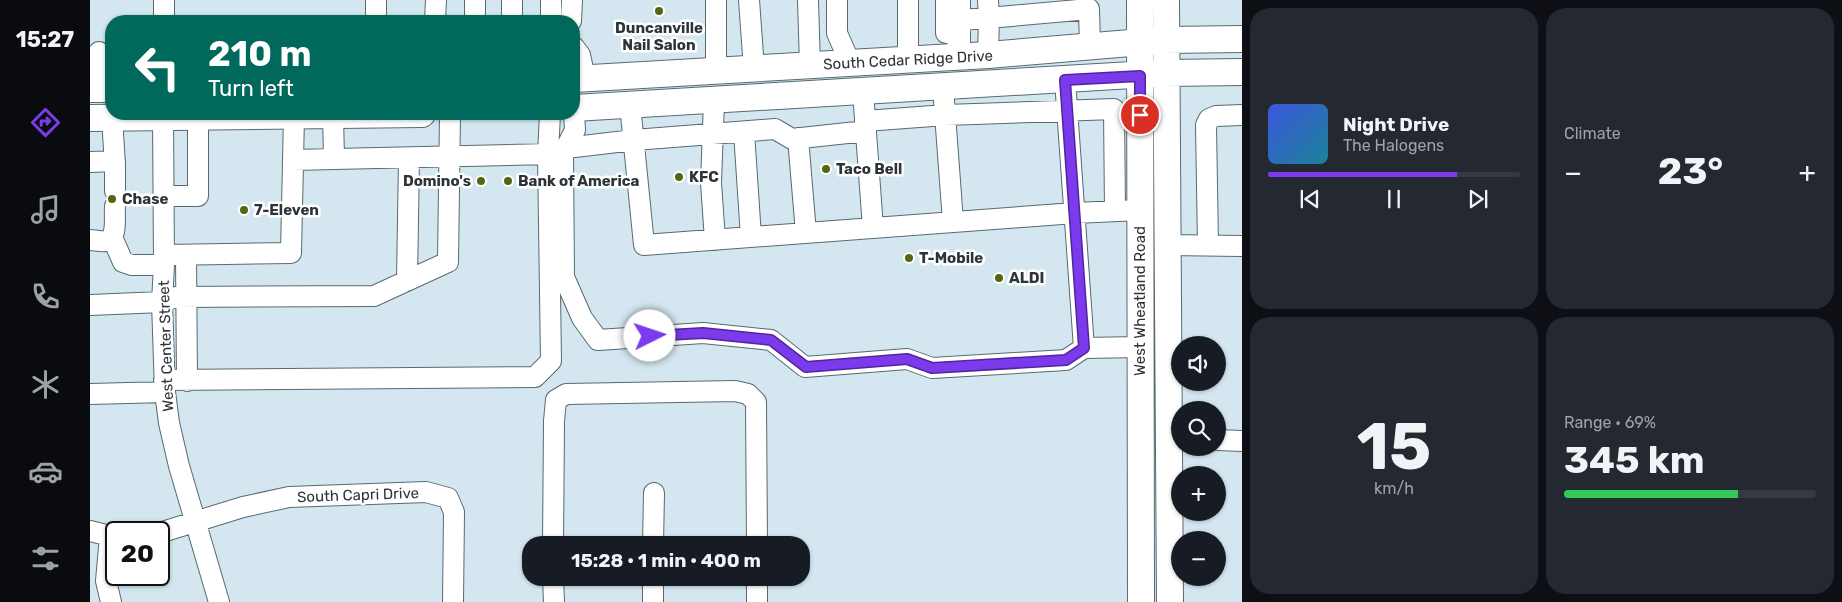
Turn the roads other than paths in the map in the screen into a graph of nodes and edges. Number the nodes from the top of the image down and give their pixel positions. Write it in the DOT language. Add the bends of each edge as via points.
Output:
graph roads {
  1 [pos="164,0"];
  2 [pos="376,0"];
  3 [pos="436,0"];
  4 [pos="475,0"];
  5 [pos="512,0"];
  6 [pos="552,0"];
  7 [pos="572,0"];
  8 [pos="716,0"];
  9 [pos="749,0"];
  10 [pos="808,0"];
  11 [pos="837,0"];
  12 [pos="908,0"];
  13 [pos="946,0"];
  14 [pos="960,0"];
  15 [pos="1140,0"];
  16 [pos="1166,0"];
  17 [pos="988,9"];
  18 [pos="164,15"];
  19 [pos="376,15"];
  20 [pos="435,15"];
  21 [pos="475,15"];
  22 [pos="512,15"];
  23 [pos="551,15"];
  24 [pos="571,15"];
  25 [pos="960,20"];
  26 [pos="1242,39"];
  27 [pos="1166,40"];
  28 [pos="1141,43"];
  29 [pos="1090,47"];
  30 [pos="100,52"];
  31 [pos="988,55"];
  32 [pos="951,58"];
  33 [pos="908,59"];
  34 [pos="850,63"];
  35 [pos="580,65"];
  36 [pos="810,66"];
  37 [pos="754,69"];
  38 [pos="716,72"];
  39 [pos="1242,72"];
  40 [pos="1166,74"];
  41 [pos="1140,76"];
  42 [pos="1065,80"];
  43 [pos="943,87"];
  44 [pos="100,89"];
  45 [pos="863,92"];
  46 [pos="714,101"];
  47 [pos="630,105"];
  48 [pos="580,108"];
  49 [pos="1068,112"];
  50 [pos="1242,115"];
  51 [pos="946,116"];
  52 [pos="101,118"];
  53 [pos="163,120"];
  54 [pos="198,120"];
  55 [pos="294,120"];
  56 [pos="333,120"];
  57 [pos="450,120"];
  58 [pos="551,120"];
  59 [pos="574,120"];
  60 [pos="865,126"];
  61 [pos="744,132"];
  62 [pos="712,135"];
  63 [pos="798,138"];
  64 [pos="634,140"];
  65 [pos="557,151"];
  66 [pos="409,158"];
  67 [pos="450,158"];
  68 [pos="334,159"];
  69 [pos="293,160"];
  70 [pos="115,161"];
  71 [pos="90,162"];
  72 [pos="164,196"];
  73 [pos="1128,210"];
  74 [pos="1076,213"];
  75 [pos="954,222"];
  76 [pos="873,228"];
  77 [pos="806,233"];
  78 [pos="751,237"];
  79 [pos="112,238"];
  80 [pos="90,240"];
  81 [pos="715,240"];
  82 [pos="1167,245"];
  83 [pos="1208,246"];
  84 [pos="1242,246"];
  85 [pos="186,254"];
  86 [pos="164,260"];
  87 [pos="407,281"];
  88 [pos="1140,295"];
  89 [pos="186,297"];
  90 [pos="162,302"];
  91 [pos="90,305"];
  92 [pos="1140,347"];
  93 [pos="1084,348"];
  94 [pos="187,381"];
  95 [pos="164,386"];
  96 [pos="90,394"];
  97 [pos="1173,401"];
  98 [pos="1141,440"];
  99 [pos="1171,440"];
  100 [pos="1226,440"];
  101 [pos="1242,441"];
  102 [pos="1174,456"];
  103 [pos="654,493"];
  104 [pos="195,521"];
  105 [pos="170,529"];
  106 [pos="90,531"];
  107 [pos="105,534"];
  108 [pos="553,536"];
  109 [pos="653,536"];
  110 [pos="757,536"];
  111 [pos="107,586"];
  112 [pos="553,586"];
  113 [pos="653,586"];
  114 [pos="757,586"];
  115 [pos="111,602"];
  116 [pos="219,602"];
  117 [pos="453,602"];
  118 [pos="554,602"];
  119 [pos="653,602"];
  120 [pos="757,602"];
  121 [pos="1141,602"];
  122 [pos="1170,602"];
  1 -- 18 [label="street"];
  2 -- 19 [label="street"];
  3 -- 20 [label="street"];
  4 -- 21 [label="street"];
  5 -- 22 [label="street"];
  6 -- 23 [label="street"];
  7 -- 24 [label="street"];
  8 -- 38 [label="street"];
  9 -- 37 [label="street"];
  10 -- 36 [label="street"];
  11 -- 34 [label="street" via="837,33"];
  12 -- 33 [label="street"];
  13 -- 32 [label="street" via="946,41"];
  14 -- 25 [label="street"];
  15 -- 28 [label="main road, West Wheatland Road"];
  16 -- 27 [label="main road, West Wheatland Road"];
  17 -- 25 [label="street"];
  17 -- 29 [label="street" via="1089,9"];
  17 -- 31 [label="street"];
  25 -- 32 [label="street" via="960,42"];
  26 -- 27 [label="main road, South Cedar Ridge Drive"];
  27 -- 28 [label="main road, South Cedar Ridge Drive"];
  27 -- 40 [label="main road, West Wheatland Road"];
  28 -- 29 [label="main road, South Cedar Ridge Drive"];
  28 -- 41 [label="main road, West Wheatland Road"];
  29 -- 31 [label="main road, South Cedar Ridge Drive"];
  30 -- 44 [label="street"];
  31 -- 32 [label="main road, South Cedar Ridge Drive"];
  32 -- 33 [label="main road, South Cedar Ridge Drive"];
  32 -- 43 [label="main road"];
  33 -- 34 [label="main road, South Cedar Ridge Drive"];
  34 -- 36 [label="main road, South Cedar Ridge Drive"];
  35 -- 38 [label="main road, South Cedar Ridge Drive"];
  36 -- 37 [label="main road, South Cedar Ridge Drive"];
  37 -- 38 [label="main road, South Cedar Ridge Drive"];
  38 -- 46 [label="main road"];
  39 -- 40 [label="main road, South Cedar Ridge Drive"];
  40 -- 41 [label="main road, South Cedar Ridge Drive"];
  40 -- 82 [label="main road, West Wheatland Road"];
  41 -- 42 [label="main road, South Cedar Ridge Drive"];
  41 -- 73 [label="main road, West Wheatland Road"];
  42 -- 43 [label="main road, South Cedar Ridge Drive"];
  42 -- 49 [label="street"];
  43 -- 45 [label="main road, South Cedar Ridge Drive"];
  43 -- 51 [label="street"];
  45 -- 46 [label="main road, South Cedar Ridge Drive"];
  45 -- 60 [label="street"];
  46 -- 47 [label="main road, South Cedar Ridge Drive"];
  46 -- 62 [label="street"];
  47 -- 48 [label="main road, South Cedar Ridge Drive"];
  47 -- 64 [label="street"];
  49 -- 51 [label="street"];
  49 -- 73 [label="street" via="1114,109"];
  49 -- 74 [label="street"];
  50 -- 83 [label="street" via="1216,116 1206,125"];
  51 -- 60 [label="street"];
  51 -- 75 [label="street"];
  52 -- 70 [label="street"];
  53 -- 72 [label="street, West Center Street"];
  54 -- 72 [label="street" via="198,196"];
  55 -- 69 [label="street"];
  56 -- 68 [label="street"];
  57 -- 67 [label="street"];
  58 -- 65 [label="street"];
  59 -- 65 [label="street" via="575,130"];
  60 -- 63 [label="street"];
  60 -- 76 [label="street"];
  61 -- 62 [label="street"];
  61 -- 63 [label="street" via="775,129 792,139"];
  61 -- 78 [label="street"];
  62 -- 64 [label="street"];
  62 -- 81 [label="street"];
  63 -- 77 [label="street"];
  64 -- 65 [label="street"];
  64 -- 81 [label="street" via="644,245"];
  65 -- 67 [label="street"];
  65 -- 93 [label="street" via="563,154 564,277 582,318 598,340 703,333 771,340 806,367 907,359 932,368 1066,360"];
  65 -- 94 [label="street" via="551,360 535,377"];
  66 -- 67 [label="street"];
  66 -- 68 [label="street"];
  66 -- 87 [label="street"];
  67 -- 87 [label="street" via="448,262"];
  68 -- 69 [label="street"];
  69 -- 85 [label="street" via="291,253"];
  70 -- 71 [label="street"];
  70 -- 79 [label="street"];
  72 -- 86 [label="street, West Center Street"];
  73 -- 74 [label="street"];
  73 -- 88 [label="main road, West Wheatland Road"];
  74 -- 75 [label="street"];
  74 -- 93 [label="street"];
  75 -- 76 [label="street"];
  76 -- 77 [label="street"];
  77 -- 78 [label="street"];
  78 -- 81 [label="street"];
  79 -- 80 [label="street" via="107,241"];
  79 -- 86 [label="street" via="123,262 132,265"];
  82 -- 83 [label="street"];
  82 -- 88 [label="main road"];
  82 -- 97 [label="main road, West Wheatland Road"];
  83 -- 84 [label="street"];
  85 -- 86 [label="street"];
  85 -- 89 [label="street"];
  86 -- 90 [label="street, West Center Street"];
  87 -- 89 [label="street" via="374,296"];
  88 -- 92 [label="main road, West Wheatland Road"];
  89 -- 90 [label="street"];
  89 -- 94 [label="street"];
  90 -- 91 [label="street"];
  90 -- 95 [label="street, West Center Street"];
  92 -- 93 [label="street"];
  92 -- 98 [label="main road, West Wheatland Road"];
  94 -- 95 [label="street"];
  95 -- 96 [label="street"];
  95 -- 104 [label="street, West Center Street" via="178,466"];
  98 -- 99 [label="street"];
  98 -- 121 [label="main road, West Wheatland Road"];
  100 -- 101 [label="street"];
  102 -- 122 [label="main road, West Wheatland Road"];
  103 -- 109 [label="street"];
  104 -- 105 [label="street"];
  104 -- 116 [label="street, West Center Street"];
  104 -- 117 [label="street, South Capri Drive" via="289,498 426,492 448,498 454,512"];
  106 -- 107 [label="street"];
  108 -- 110 [label="street" via="556,400 566,394 735,391 748,394 756,402"];
  111 -- 115 [label="street"];
  112 -- 118 [label="street"];
  113 -- 119 [label="street"];
  114 -- 120 [label="street"];
}
